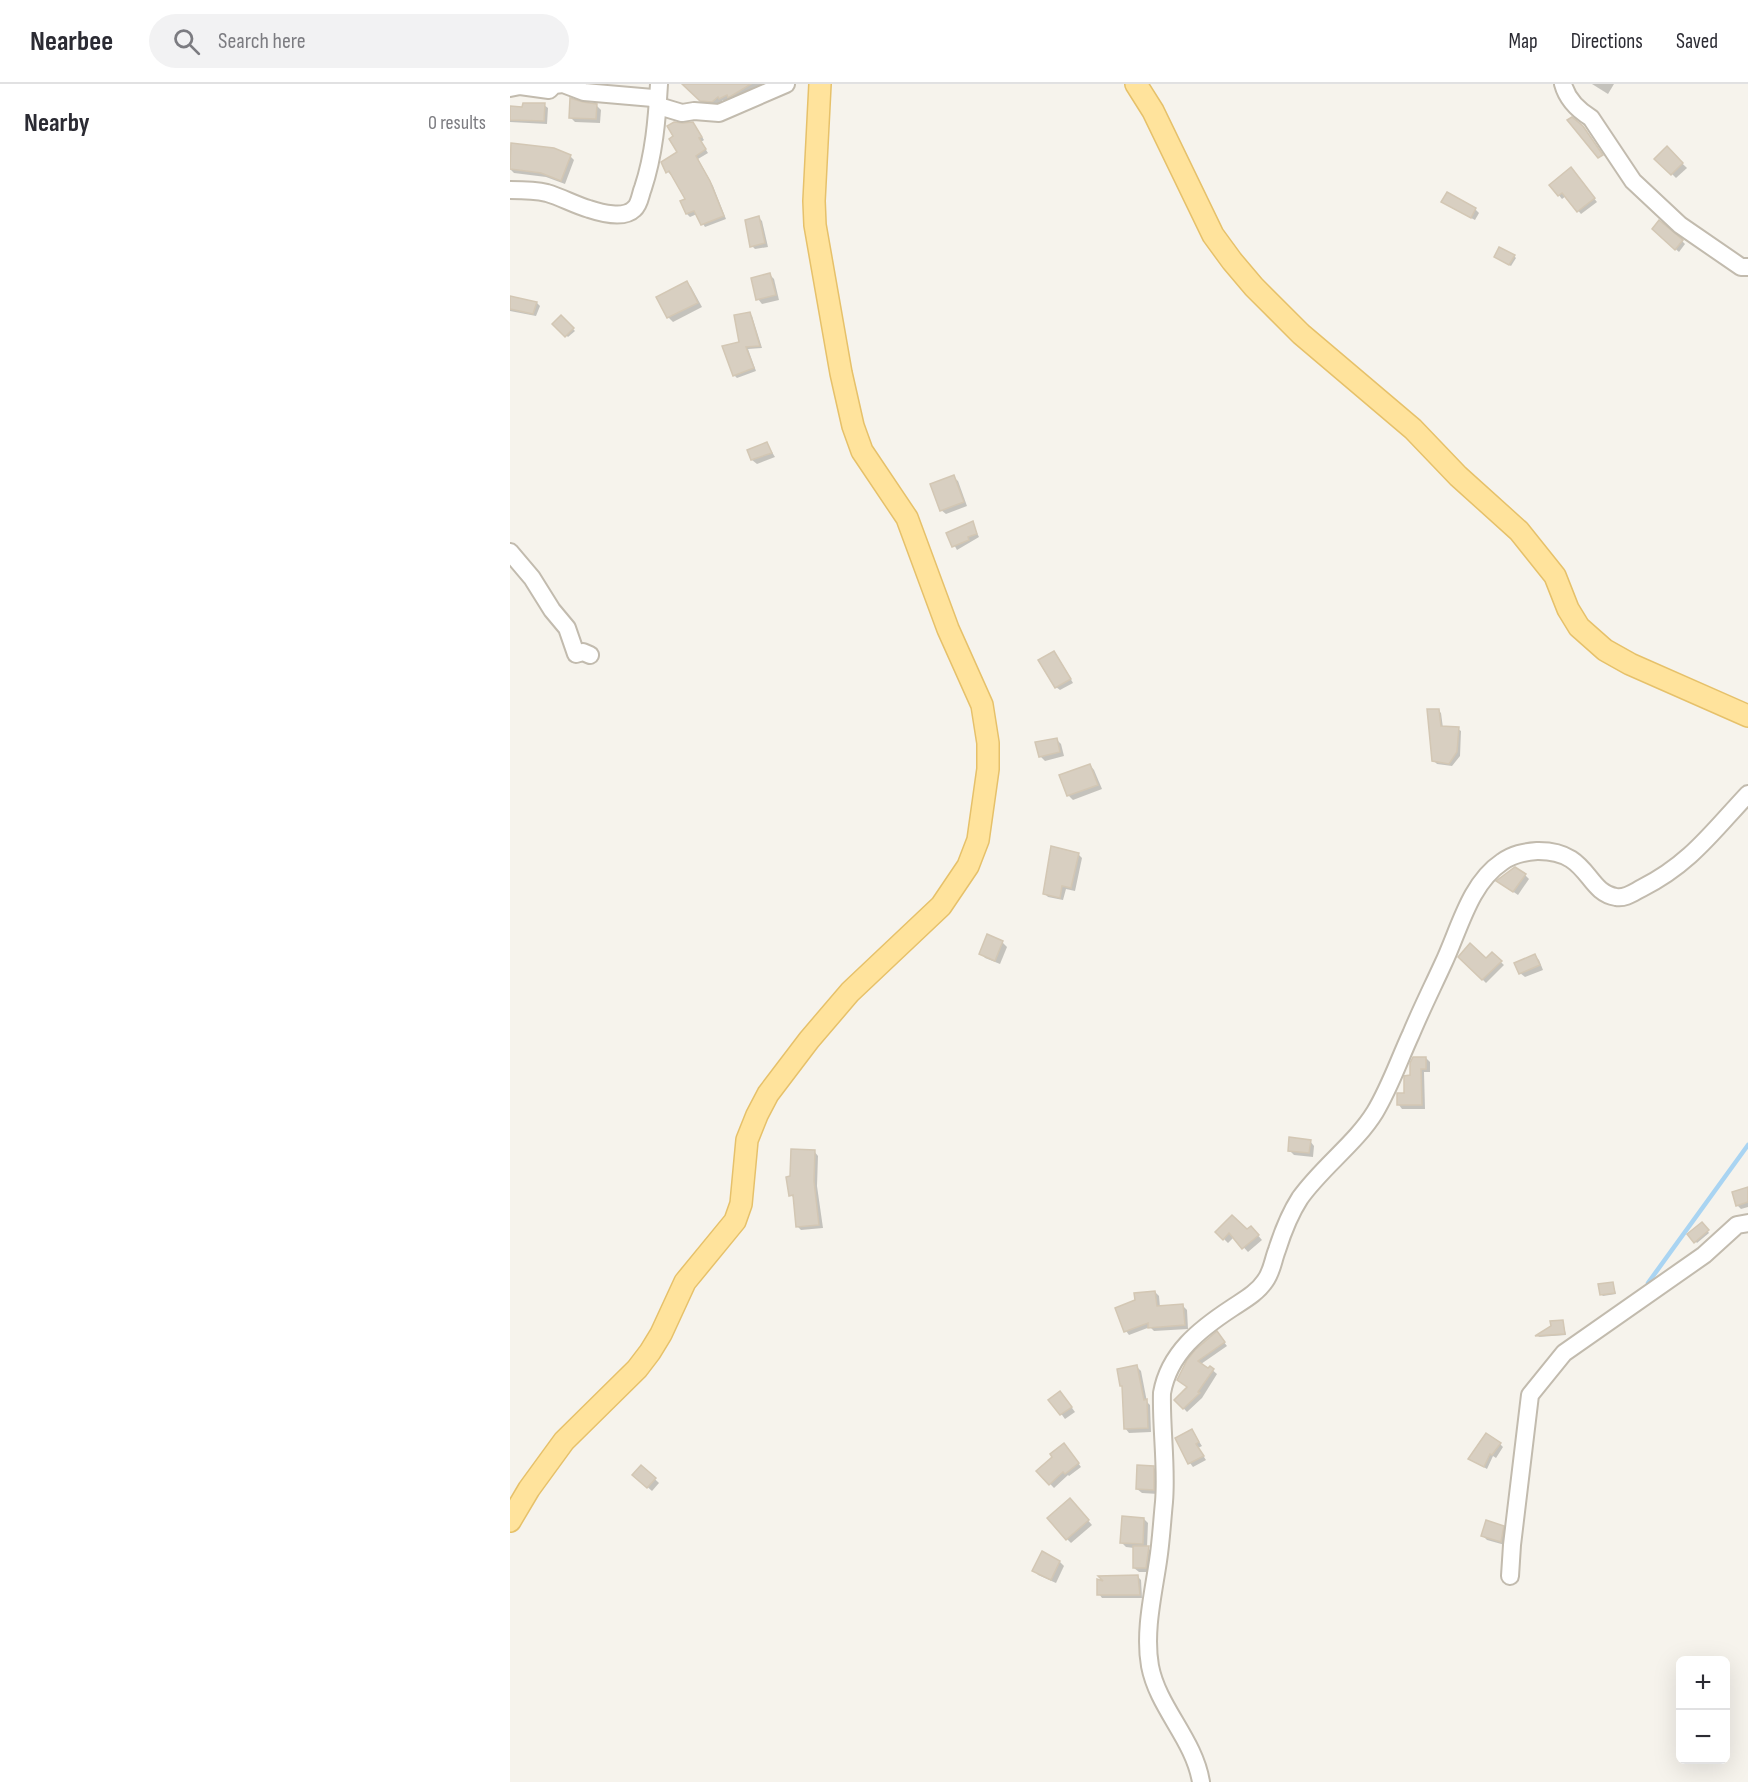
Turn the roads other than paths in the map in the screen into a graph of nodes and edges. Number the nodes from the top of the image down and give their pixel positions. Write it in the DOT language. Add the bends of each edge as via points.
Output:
graph roads {
  1 [pos="659,84"];
  2 [pos="786,84"];
  3 [pos="820,84"];
  4 [pos="1136,84"];
  5 [pos="1563,84"];
  6 [pos="510,88"];
  7 [pos="658,102"];
  8 [pos="510,190"];
  9 [pos="1748,267"];
  10 [pos="510,552"];
  11 [pos="590,655"];
  12 [pos="1748,716"];
  13 [pos="1748,794"];
  14 [pos="1748,1223"];
  15 [pos="510,1521"];
  16 [pos="1510,1576"];
  17 [pos="1201,1782"];
  1 -- 7 [label="street"];
  2 -- 7 [label="street" via="719,113 674,112"];
  3 -- 15 [label="main road" via="815,225 841,373 857,440 907,518 948,629 982,705 988,769 978,840 968,866 941,906 850,992 768,1094 747,1140 741,1204 735,1221 689,1275 650,1352 564,1441"];
  4 -- 12 [label="main road" via="1204,217 1232,261 1301,334 1413,429 1519,531 1555,576 1579,627 1605,650 1630,664"];
  5 -- 9 [label="street" via="1568,98 1591,118 1633,181 1680,225 1741,267"];
  6 -- 7 [label="street" via="549,90 563,84 584,92 653,98"];
  7 -- 8 [label="street" via="648,171 633,210 599,212 544,192"];
  10 -- 11 [label="street" via="567,628 576,654"];
  13 -- 17 [label="street" via="1679,866 1617,898 1604,892 1572,858 1552,851 1524,852 1499,864 1474,896 1385,1095 1374,1114 1301,1197 1286,1221 1266,1280 1255,1293 1193,1336 1170,1366 1162,1393 1164,1500 1149,1626 1150,1665 1196,1762"];
  14 -- 16 [label="street" via="1737,1225 1704,1255 1564,1353 1530,1395"];
}
